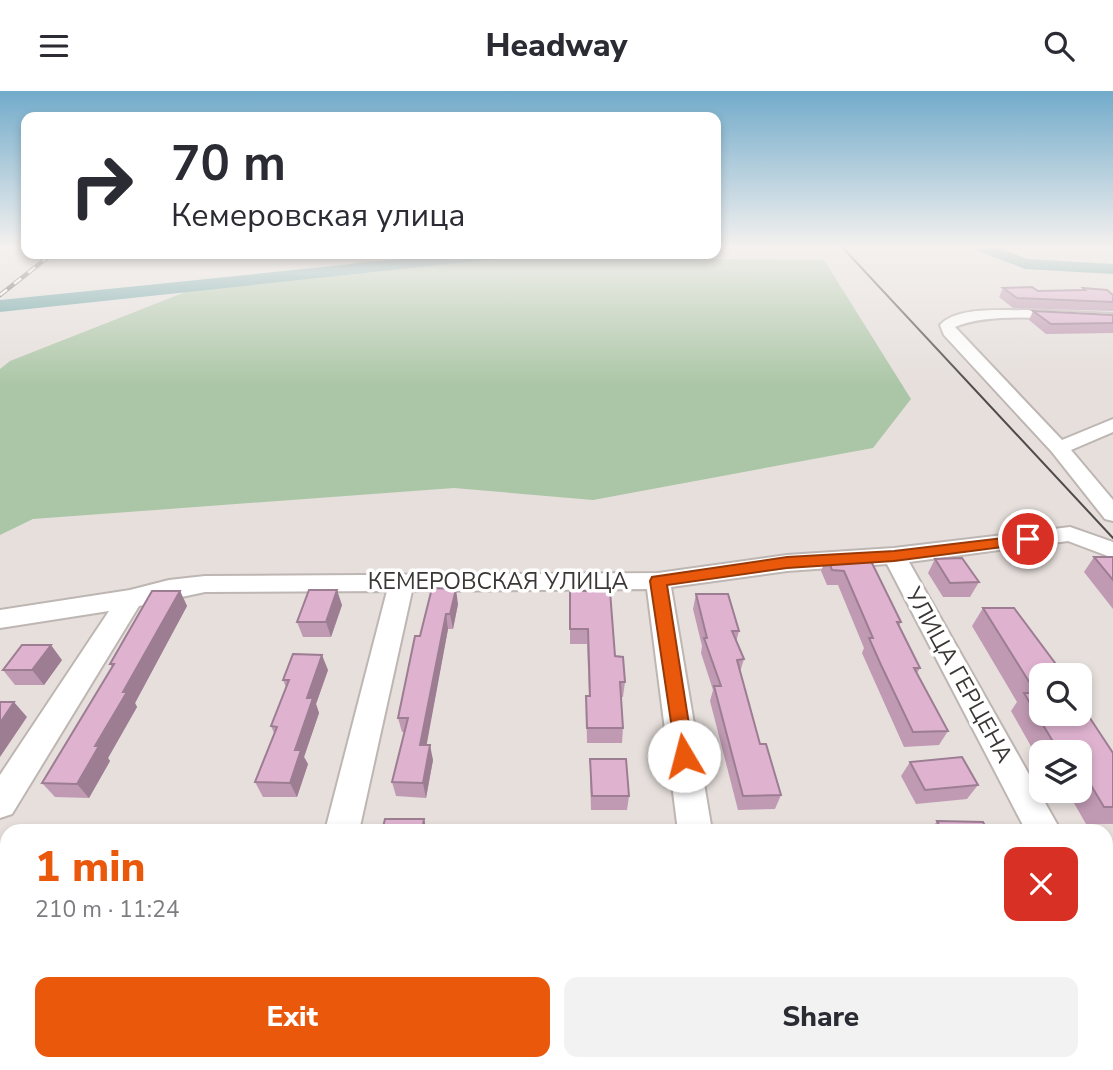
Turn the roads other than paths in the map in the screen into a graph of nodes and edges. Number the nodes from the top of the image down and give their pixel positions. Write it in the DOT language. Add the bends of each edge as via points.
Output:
graph roads {
  1 [pos="1113,318"];
  2 [pos="1113,425"];
  3 [pos="1059,448"];
  4 [pos="1113,513"];
  5 [pos="1113,550"];
  6 [pos="894,556"];
  7 [pos="402,581"];
  8 [pos="658,581"];
  9 [pos="130,599"];
  10 [pos="0,619"];
  11 [pos="0,803"];
  12 [pos="344,824"];
  13 [pos="694,824"];
  14 [pos="1040,824"];
  1 -- 3 [label="street" via="989,315 947,325 948,332"];
  2 -- 3 [label="street"];
  3 -- 4 [label="street"];
  5 -- 6 [label="street, КЕМЕРОВСКАЯ УЛИЦА" via="1070,534"];
  6 -- 8 [label="street, КЕМЕРОВСКАЯ УЛИЦА" via="787,563"];
  6 -- 14 [label="street, УЛИЦА ГЕРЦЕНА"];
  7 -- 8 [label="street, КЕМЕРОВСКАЯ УЛИЦА"];
  7 -- 9 [label="street, КЕМЕРОВСКАЯ УЛИЦА" via="205,584"];
  7 -- 12 [label="street"];
  8 -- 13 [label="street"];
  9 -- 10 [label="street, КЕМЕРОВСКАЯ УЛИЦА"];
  9 -- 11 [label="street"];
}
